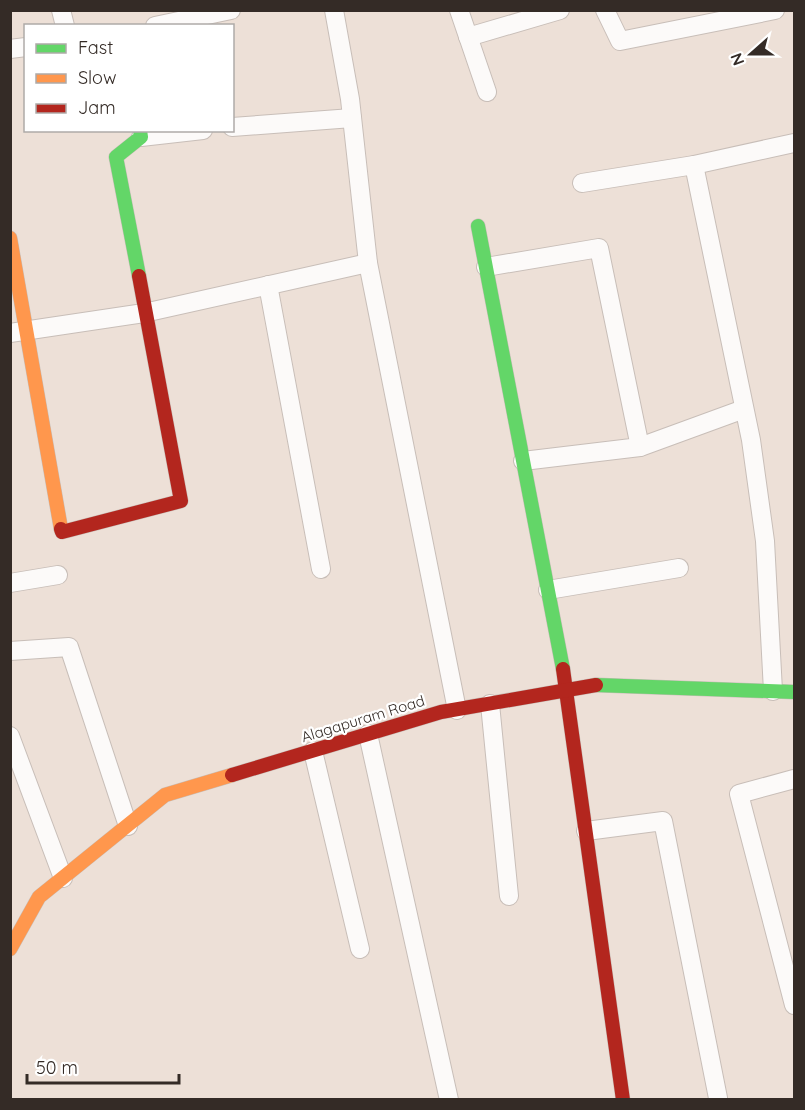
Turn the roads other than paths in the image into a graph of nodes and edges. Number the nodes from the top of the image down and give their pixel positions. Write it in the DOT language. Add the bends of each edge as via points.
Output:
graph roads {
  1 [pos="231,10"];
  2 [pos="334,10"];
  3 [pos="459,10"];
  4 [pos="560,10"];
  5 [pos="605,10"];
  6 [pos="774,10"];
  7 [pos="720,17"];
  8 [pos="164,24"];
  9 [pos="468,37"];
  10 [pos="487,92"];
  11 [pos="352,118"];
  12 [pos="234,127"];
  13 [pos="172,132"];
  14 [pos="141,134"];
  15 [pos="795,143"];
  16 [pos="694,165"];
  17 [pos="582,183"];
  18 [pos="478,226"];
  19 [pos="10,238"];
  20 [pos="368,262"];
  21 [pos="486,267"];
  22 [pos="268,285"];
  23 [pos="144,312"];
  24 [pos="19,331"];
  25 [pos="744,409"];
  26 [pos="640,447"];
  27 [pos="523,461"];
  28 [pos="679,568"];
  29 [pos="321,569"];
  30 [pos="58,575"];
  31 [pos="10,583"];
  32 [pos="548,590"];
  33 [pos="10,651"];
  34 [pos="567,691"];
  35 [pos="774,691"];
  36 [pos="795,692"];
  37 [pos="490,704"];
  38 [pos="457,710"];
  39 [pos="368,734"];
  40 [pos="10,736"];
  41 [pos="313,751"];
  42 [pos="795,779"];
  43 [pos="128,826"];
  44 [pos="586,831"];
  45 [pos="63,878"];
  46 [pos="509,896"];
  47 [pos="10,949"];
  48 [pos="360,949"];
  49 [pos="795,1005"];
  50 [pos="718,1098"];
  51 [pos="449,1100"];
  52 [pos="623,1100"];
  1 -- 8 [label="street"];
  2 -- 11 [label="street"];
  3 -- 9 [label="street"];
  4 -- 9 [label="street"];
  5 -- 7 [label="street" via="620,41"];
  6 -- 7 [label="street"];
  9 -- 10 [label="street"];
  11 -- 12 [label="street"];
  11 -- 20 [label="street"];
  13 -- 14 [label="street"];
  14 -- 23 [label="street" via="116,157"];
  15 -- 16 [label="street"];
  16 -- 17 [label="street"];
  16 -- 25 [label="street"];
  18 -- 21 [label="street"];
  19 -- 24 [label="street"];
  20 -- 22 [label="street"];
  20 -- 38 [label="street"];
  21 -- 26 [label="street" via="600,248"];
  21 -- 27 [label="street"];
  22 -- 23 [label="street"];
  22 -- 29 [label="street"];
  23 -- 24 [label="street"];
  23 -- 24 [label="street" via="181,501 62,532"];
  25 -- 26 [label="street"];
  25 -- 35 [label="street" via="765,541"];
  26 -- 27 [label="street"];
  27 -- 32 [label="street"];
  28 -- 32 [label="street"];
  30 -- 31 [label="street"];
  32 -- 34 [label="street"];
  33 -- 43 [label="street" via="69,647"];
  34 -- 35 [label="street, Alagapuram Road" via="599,685"];
  34 -- 37 [label="street, Alagapuram Road"];
  34 -- 44 [label="street"];
  35 -- 36 [label="street, Alagapuram Road"];
  37 -- 38 [label="street, Alagapuram Road"];
  37 -- 46 [label="street"];
  38 -- 39 [label="street, Alagapuram Road"];
  39 -- 41 [label="street, Alagapuram Road"];
  39 -- 51 [label="street"];
  40 -- 45 [label="street"];
  41 -- 43 [label="street, Alagapuram Road" via="165,795"];
  41 -- 48 [label="street"];
  42 -- 49 [label="street" via="739,794"];
  43 -- 45 [label="street, Alagapuram Road"];
  44 -- 50 [label="street" via="663,821"];
  44 -- 52 [label="street"];
  45 -- 47 [label="street, Alagapuram Road" via="39,897"];
}
